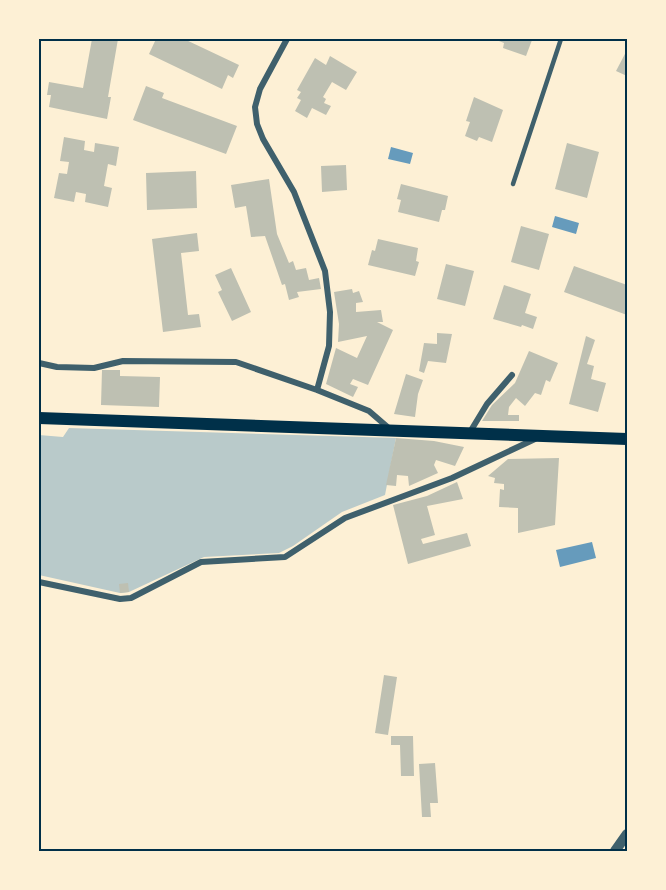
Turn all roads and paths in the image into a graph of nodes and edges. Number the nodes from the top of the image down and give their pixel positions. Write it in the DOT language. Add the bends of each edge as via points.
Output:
graph roads {
  1 [pos="287,39"];
  2 [pos="561,39"];
  3 [pos="513,184"];
  4 [pos="39,363"];
  5 [pos="512,375"];
  6 [pos="317,390"];
  7 [pos="39,418"];
  8 [pos="392,430"];
  9 [pos="469,433"];
  10 [pos="541,436"];
  11 [pos="627,439"];
  12 [pos="39,582"];
  13 [pos="627,834"];
  14 [pos="615,851"];
  1 -- 6 [label="street" via="260,89 255,107 263,139 294,192 325,271 329,346"];
  2 -- 3 [label="lane"];
  4 -- 6 [label="street" via="94,368 123,361 236,362"];
  5 -- 9 [label="street"];
  6 -- 8 [label="street" via="369,411"];
  7 -- 8 [label="main road"];
  8 -- 9 [label="main road"];
  9 -- 10 [label="main road"];
  10 -- 11 [label="main road"];
  10 -- 12 [label="street" via="452,478 345,518 285,557 201,562 131,598"];
  13 -- 14 [label="street"];
}
